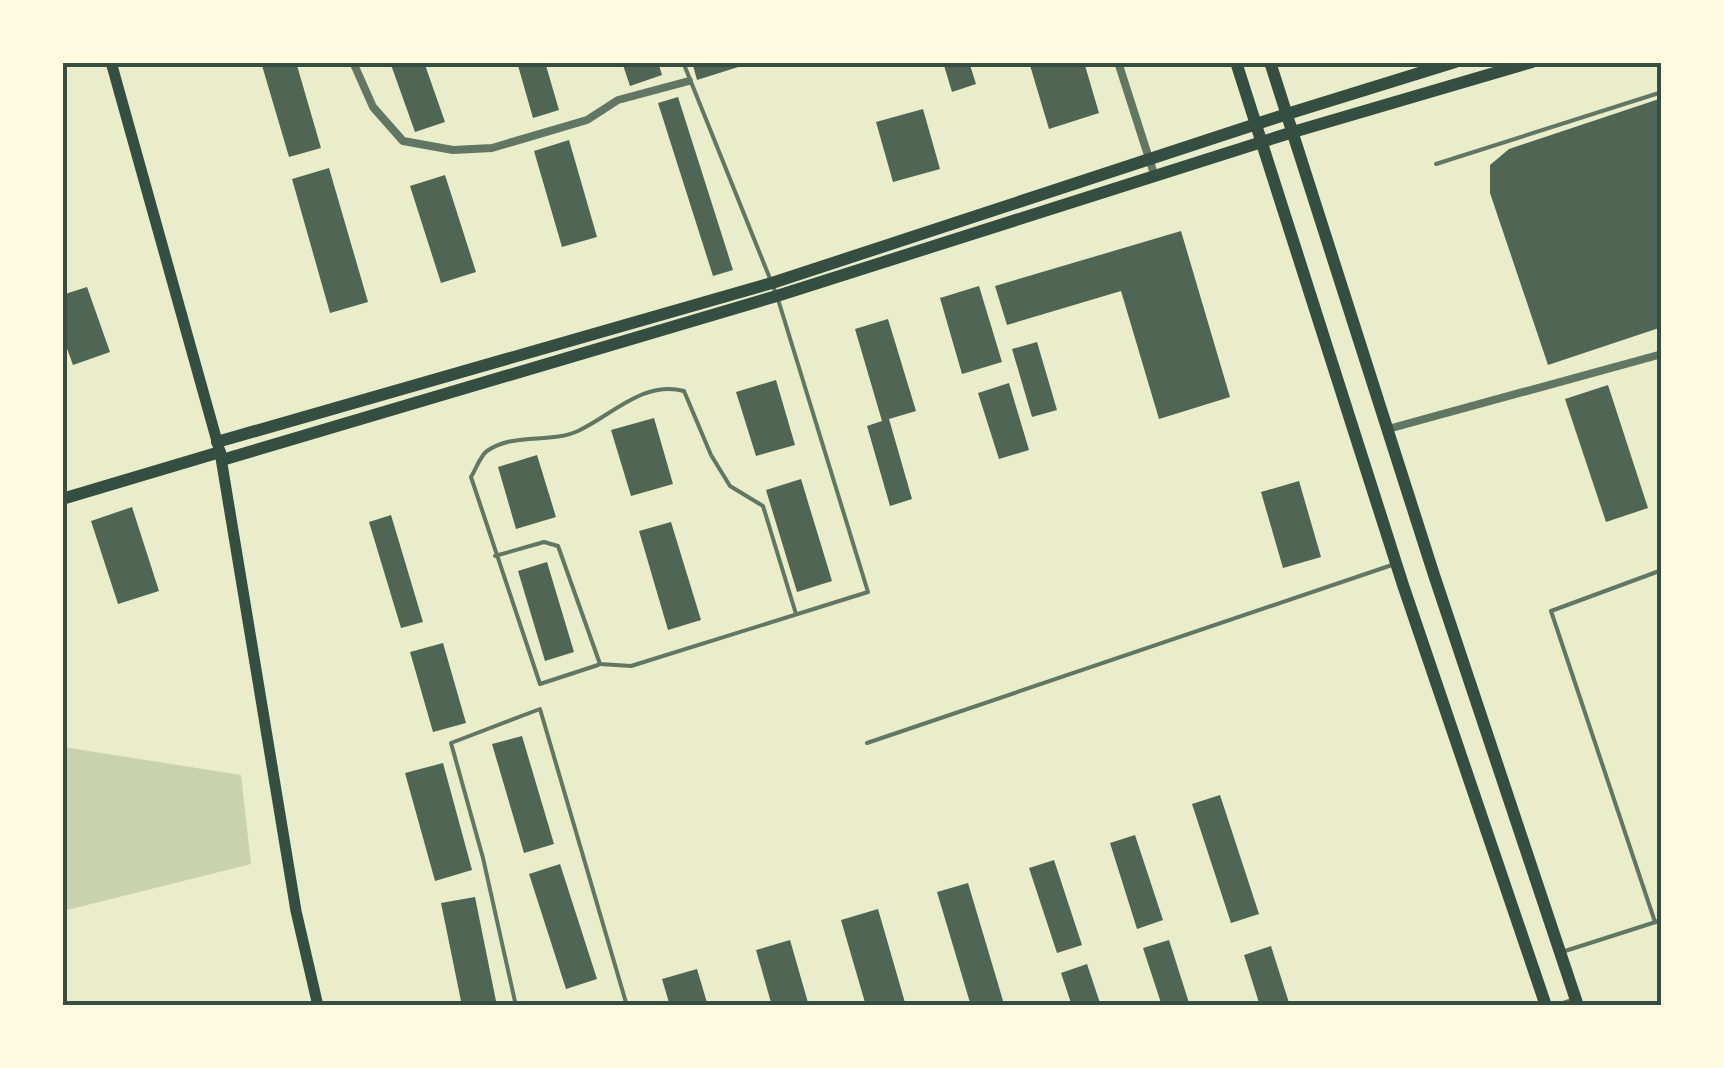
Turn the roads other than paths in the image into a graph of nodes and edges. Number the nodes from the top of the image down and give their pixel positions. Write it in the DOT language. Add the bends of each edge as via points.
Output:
graph roads {
  1 [pos="111,62"];
  2 [pos="353,62"];
  3 [pos="683,62"];
  4 [pos="1118,62"];
  5 [pos="1236,62"];
  6 [pos="1270,62"];
  7 [pos="1455,62"];
  8 [pos="1532,62"];
  9 [pos="689,81"];
  10 [pos="1662,92"];
  11 [pos="1287,114"];
  12 [pos="1257,124"];
  13 [pos="1293,132"];
  14 [pos="1263,142"];
  15 [pos="1150,159"];
  16 [pos="1436,164"];
  17 [pos="1155,177"];
  18 [pos="775,290"];
  19 [pos="1662,354"];
  20 [pos="1388,429"];
  21 [pos="220,451"];
  22 [pos="62,499"];
  23 [pos="495,556"];
  24 [pos="1396,564"];
  25 [pos="1662,570"];
  26 [pos="796,614"];
  27 [pos="600,664"];
  28 [pos="867,743"];
  29 [pos="1658,921"];
  30 [pos="1560,952"];
  31 [pos="1577,1002"];
  32 [pos="318,1006"];
  33 [pos="516,1006"];
  34 [pos="627,1006"];
  35 [pos="1546,1006"];
  36 [pos="1554,1006"];
  1 -- 21 [label="main road"];
  2 -- 9 [label="street" via="373,107 404,141 453,150 492,148"];
  3 -- 9 [label="lane"];
  4 -- 15 [label="street"];
  5 -- 12 [label="main road"];
  6 -- 11 [label="main road"];
  7 -- 11 [label="main road"];
  8 -- 13 [label="main road"];
  9 -- 18 [label="lane"];
  10 -- 16 [label="lane"];
  11 -- 12 [label="main road"];
  11 -- 13 [label="main road"];
  12 -- 14 [label="main road"];
  12 -- 15 [label="main road"];
  13 -- 14 [label="main road"];
  13 -- 20 [label="main road"];
  14 -- 17 [label="main road"];
  14 -- 24 [label="main road"];
  15 -- 17 [label="street"];
  15 -- 18 [label="main road"];
  17 -- 18 [label="main road"];
  18 -- 21 [label="main road"];
  18 -- 26 [label="lane" via="868,592"];
  19 -- 20 [label="street"];
  20 -- 30 [label="main road"];
  21 -- 22 [label="main road"];
  21 -- 32 [label="main road"];
  23 -- 26 [label="lane" via="472,477 484,452 508,441 576,432 636,396 670,387 684,391 730,486 762,506"];
  23 -- 27 [label="lane" via="544,542 558,546"];
  23 -- 27 [label="lane" via="540,684"];
  24 -- 28 [label="lane"];
  24 -- 35 [label="main road"];
  25 -- 29 [label="lane" via="1552,611"];
  26 -- 27 [label="lane" via="631,666"];
  29 -- 30 [label="lane"];
  30 -- 31 [label="main road"];
  31 -- 36 [label="lane"];
  33 -- 34 [label="lane" via="451,743 540,709"];
}
